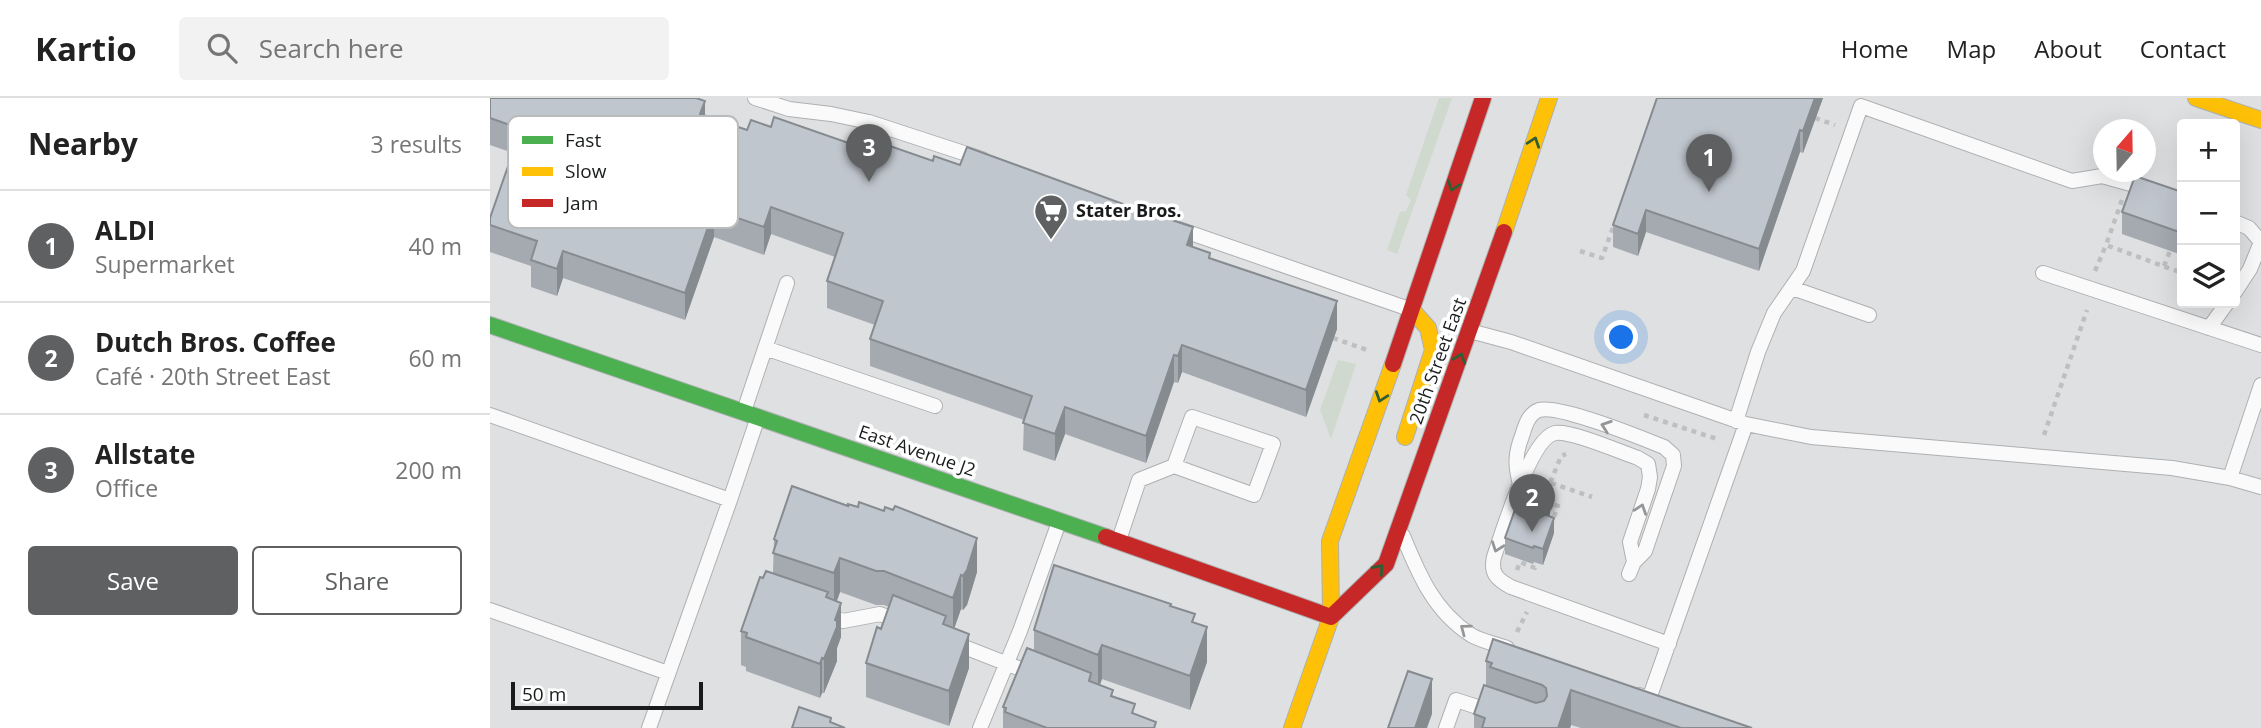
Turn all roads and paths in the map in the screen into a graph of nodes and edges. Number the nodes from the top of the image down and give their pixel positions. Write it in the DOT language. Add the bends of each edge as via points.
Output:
graph roads {
  1 [pos="755,98"];
  2 [pos="1483,98"];
  3 [pos="1549,98"];
  4 [pos="2196,98"];
  5 [pos="1815,118"];
  6 [pos="2261,120"];
  7 [pos="1835,126"];
  8 [pos="1001,166"];
  9 [pos="2121,193"];
  10 [pos="2177,201"];
  11 [pos="1615,221"];
  12 [pos="1164,224"];
  13 [pos="2240,224"];
  14 [pos="2106,245"];
  15 [pos="1580,251"];
  16 [pos="2170,251"];
  17 [pos="2164,266"];
  18 [pos="2177,271"];
  19 [pos="2043,273"];
  20 [pos="2094,275"];
  21 [pos="787,283"];
  22 [pos="2240,285"];
  23 [pos="1792,288"];
  24 [pos="2223,308"];
  25 [pos="1412,310"];
  26 [pos="2087,310"];
  27 [pos="1869,315"];
  28 [pos="490,325"];
  29 [pos="2209,328"];
  30 [pos="1470,331"];
  31 [pos="1334,338"];
  32 [pos="2261,345"];
  33 [pos="765,348"];
  34 [pos="1367,350"];
  35 [pos="2261,386"];
  36 [pos="935,406"];
  37 [pos="751,414"];
  38 [pos="490,415"];
  39 [pos="1644,415"];
  40 [pos="1741,422"];
  41 [pos="2045,435"];
  42 [pos="1723,442"];
  43 [pos="1400,453"];
  44 [pos="1174,466"];
  45 [pos="2230,478"];
  46 [pos="1551,483"];
  47 [pos="1520,484"];
  48 [pos="1398,485"];
  49 [pos="2260,485"];
  50 [pos="1592,497"];
  51 [pos="730,500"];
  52 [pos="1541,502"];
  53 [pos="1407,505"];
  54 [pos="1060,521"];
  55 [pos="1400,527"];
  56 [pos="1548,531"];
  57 [pos="1118,541"];
  58 [pos="1531,606"];
  59 [pos="490,610"];
  60 [pos="817,612"];
  61 [pos="1331,617"];
  62 [pos="918,629"];
  63 [pos="1517,633"];
  64 [pos="943,639"];
  65 [pos="1669,644"];
  66 [pos="1524,654"];
  67 [pos="1006,664"];
  68 [pos="668,673"];
  69 [pos="1045,679"];
  70 [pos="1624,690"];
  71 [pos="1503,716"];
  72 [pos="649,728"];
  73 [pos="980,728"];
  74 [pos="1292,728"];
  75 [pos="1446,728"];
  1 -- 8 [label="lane" via="789,109 869,122"];
  2 -- 25 [label="main road, 20th Street East, one-way"];
  30 -- 3 [label="main road, 20th Street East, one-way"];
  4 -- 6 [label="main road"];
  5 -- 7 [label="path"];
  9 -- 14 [label="path"];
  10 -- 23 [label="lane" via="2102,176 2072,181 1861,106 1803,271"];
  11 -- 15 [label="path" via="1602,258"];
  12 -- 25 [label="lane"];
  13 -- 22 [label="lane" via="2261,242"];
  14 -- 17 [label="path"];
  14 -- 20 [label="path"];
  16 -- 17 [label="path"];
  17 -- 18 [label="path"];
  19 -- 29 [label="lane"];
  21 -- 33 [label="lane"];
  23 -- 27 [label="lane"];
  23 -- 40 [label="lane" via="1774,313 1758,352"];
  24 -- 29 [label="lane"];
  25 -- 43 [label="main road" via="1428,328 1433,350"];
  25 -- 61 [label="main road, 20th Street East, one-way" via="1330,541"];
  26 -- 41 [label="path"];
  28 -- 37 [label="main road, East Avenue J2"];
  29 -- 32 [label="lane"];
  30 -- 40 [label="lane"];
  53 -- 30 [label="main road, 20th Street East, one-way"];
  31 -- 34 [label="path"];
  33 -- 36 [label="lane"];
  33 -- 37 [label="lane"];
  35 -- 45 [label="lane"];
  37 -- 51 [label="lane"];
  37 -- 54 [label="main road, East Avenue J2"];
  38 -- 51 [label="lane"];
  39 -- 42 [label="path"];
  40 -- 45 [label="lane" via="1811,437 2172,468"];
  40 -- 65 [label="lane"];
  44 -- 44 [label="lane" via="1254,495 1273,444 1192,417"];
  44 -- 57 [label="lane" via="1139,480"];
  45 -- 49 [label="lane"];
  46 -- 50 [label="path"];
  47 -- 47 [label="lane" via="1541,443 1557,432 1648,464 1648,489 1630,542 1632,568 1645,551 1674,466 1673,455 1664,447 1569,414 1540,410 1526,422 1517,448 1514,464"];
  47 -- 65 [label="lane, one-way" via="1493,557 1497,579"];
  48 -- 53 [label="main road"];
  51 -- 68 [label="lane"];
  52 -- 56 [label="path" via="1558,506"];
  53 -- 55 [label="main road, 20th Street East"];
  54 -- 57 [label="main road, East Avenue J2"];
  54 -- 67 [label="lane"];
  61 -- 55 [label="main road, 20th Street East, one-way" via="1386,564"];
  66 -- 55 [label="lane, one-way" via="1472,636 1442,612 1421,580"];
  57 -- 61 [label="main road, East Avenue J2"];
  58 -- 63 [label="path"];
  59 -- 68 [label="lane"];
  60 -- 62 [label="lane" via="843,621 880,614"];
  61 -- 74 [label="main road, 20th Street East"];
  64 -- 67 [label="lane"];
  65 -- 70 [label="lane" via="1649,699"];
  67 -- 69 [label="lane"];
  67 -- 73 [label="lane"];
  68 -- 72 [label="lane"];
  71 -- 75 [label="lane" via="1456,699"];
}
